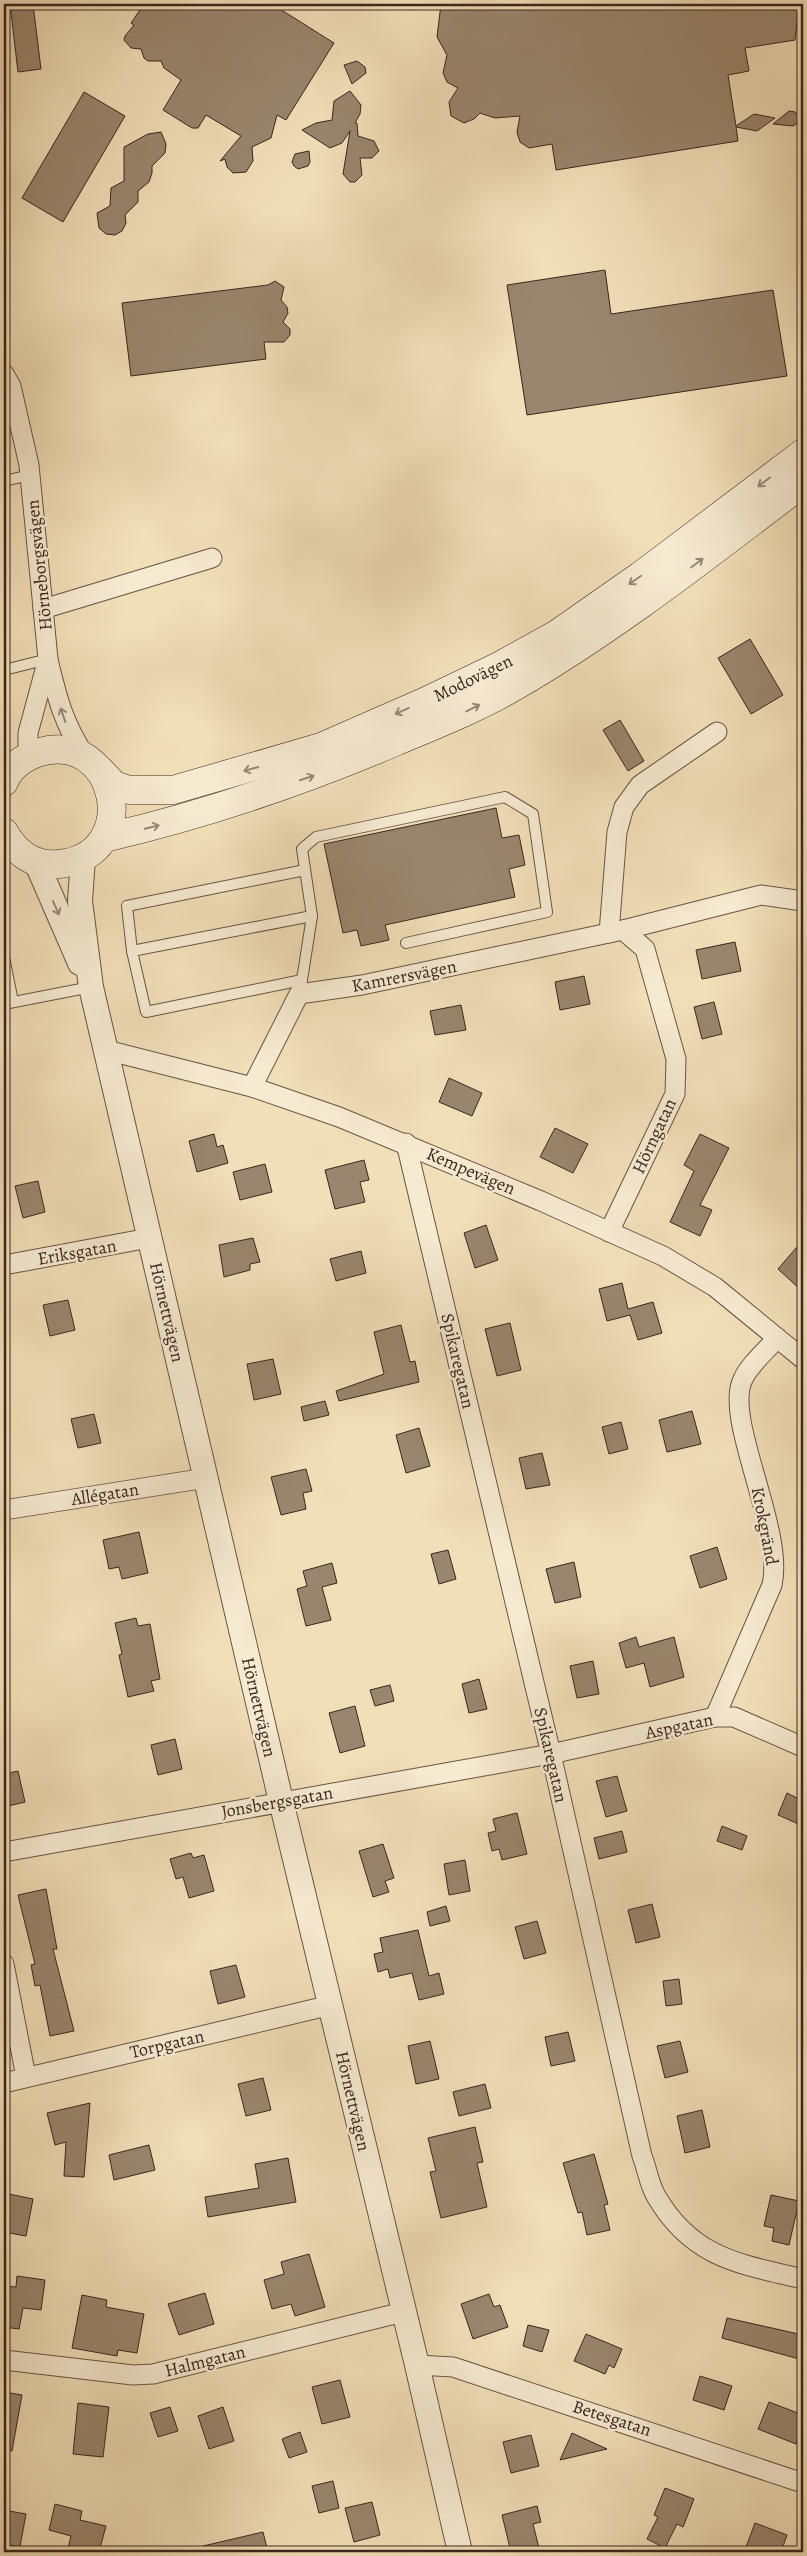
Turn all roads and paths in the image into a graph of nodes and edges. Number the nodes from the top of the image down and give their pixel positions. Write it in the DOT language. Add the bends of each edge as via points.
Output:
graph roads {
  1 [pos="4,374"];
  2 [pos="803,453"];
  3 [pos="30,475"];
  4 [pos="4,481"];
  5 [pos="803,483"];
  6 [pos="212,558"];
  7 [pos="43,608"];
  8 [pos="48,659"];
  9 [pos="4,670"];
  10 [pos="717,732"];
  11 [pos="28,756"];
  12 [pos="93,764"];
  13 [pos="4,782"];
  14 [pos="104,838"];
  15 [pos="6,840"];
  16 [pos="83,858"];
  17 [pos="36,864"];
  18 [pos="305,870"];
  19 [pos="803,901"];
  20 [pos="312,916"];
  21 [pos="616,931"];
  22 [pos="406,943"];
  23 [pos="132,951"];
  24 [pos="4,957"];
  25 [pos="91,987"];
  26 [pos="301,987"];
  27 [pos="8,1003"];
  28 [pos="106,1050"];
  29 [pos="252,1087"];
  30 [pos="406,1143"];
  31 [pos="609,1232"];
  32 [pos="149,1238"];
  33 [pos="4,1265"];
  34 [pos="777,1338"];
  35 [pos="803,1359"];
  36 [pos="206,1478"];
  37 [pos="4,1510"];
  38 [pos="715,1716"];
  39 [pos="803,1747"];
  40 [pos="551,1754"];
  41 [pos="281,1801"];
  42 [pos="4,1852"];
  43 [pos="4,1964"];
  44 [pos="331,2005"];
  45 [pos="26,2077"];
  46 [pos="4,2083"];
  47 [pos="803,2279"];
  48 [pos="403,2312"];
  49 [pos="4,2360"];
  50 [pos="417,2365"];
  51 [pos="803,2483"];
  52 [pos="460,2552"];
  1 -- 3 [label="street, Hörneborgsvägen" via="11,386"];
  2 -- 12 [label="main road, Modovägen, one-way" via="640,576 556,634 501,665 321,747 174,790 129,790 114,785"];
  3 -- 4 [label="lane"];
  3 -- 7 [label="street, Hörneborgsvägen"];
  14 -- 5 [label="main road, Modovägen, one-way" via="190,817 326,771 474,708 570,653 654,596"];
  6 -- 7 [label="street"];
  7 -- 8 [label="street, Hörneborgsvägen"];
  8 -- 9 [label="lane"];
  8 -- 11 [label="street, Hörneborgsvägen" via="28,733"];
  12 -- 8 [label="street, one-way" via="68,731"];
  10 -- 21 [label="street" via="640,785 624,808 617,832"];
  11 -- 12 [label="main road" via="60,750"];
  11 -- 13 [label="main road" via="16,765"];
  12 -- 14 [label="main road" via="109,786 113,804 112,821"];
  14 -- 16 [label="main road"];
  15 -- 17 [label="main road"];
  16 -- 17 [label="main road" via="56,865"];
  16 -- 25 [label="street, Hörnettvägen" via="80,902"];
  17 -- 25 [label="street, one-way"];
  18 -- 20 [label="lane"];
  18 -- 22 [label="lane" via="302,849 316,837 505,797 533,814 546,912"];
  18 -- 23 [label="lane" via="128,906"];
  19 -- 21 [label="street, Kamrersvägen" via="761,895"];
  20 -- 23 [label="lane"];
  20 -- 26 [label="lane"];
  21 -- 26 [label="street, Kamrersvägen" via="362,985"];
  21 -- 31 [label="street, Hörngatan" via="645,948 676,1059 675,1094"];
  23 -- 26 [label="lane" via="146,1012"];
  24 -- 27 [label="lane"];
  25 -- 27 [label="lane"];
  25 -- 28 [label="street, Hörnettvägen"];
  26 -- 29 [label="street"];
  28 -- 29 [label="street, Kempevägen"];
  28 -- 32 [label="street, Hörnettvägen"];
  29 -- 30 [label="street, Kempevägen"];
  30 -- 31 [label="street, Kempevägen"];
  30 -- 40 [label="street, Spikaregatan"];
  31 -- 34 [label="street, Kempevägen" via="663,1256 715,1287"];
  32 -- 33 [label="street, Eriksgatan"];
  32 -- 36 [label="street, Hörnettvägen"];
  34 -- 35 [label="street, Kempevägen"];
  34 -- 38 [label="street, Krokgränd" via="742,1380 738,1396 741,1420 769,1528 775,1570 772,1585"];
  36 -- 37 [label="street, Allégatan"];
  36 -- 41 [label="street, Hörnettvägen"];
  38 -- 39 [label="street, Aspgatan" via="734,1717"];
  38 -- 40 [label="street, Aspgatan"];
  40 -- 41 [label="street, Jonsbergsgatan"];
  40 -- 47 [label="street, Spikaregatan" via="642,2156 655,2195 676,2224 698,2245 734,2262"];
  41 -- 42 [label="street, Jonsbergsgatan"];
  41 -- 44 [label="street, Hörnettvägen"];
  43 -- 45 [label="street"];
  44 -- 45 [label="street, Torpgatan"];
  44 -- 48 [label="street, Hörnettvägen"];
  45 -- 46 [label="street, Torpgatan"];
  48 -- 49 [label="street, Halmgatan" via="153,2374 133,2375"];
  48 -- 50 [label="street, Hörnettvägen"];
  50 -- 51 [label="street, Betesgatan" via="453,2368"];
  50 -- 52 [label="street, Hörnettvägen"];
}
